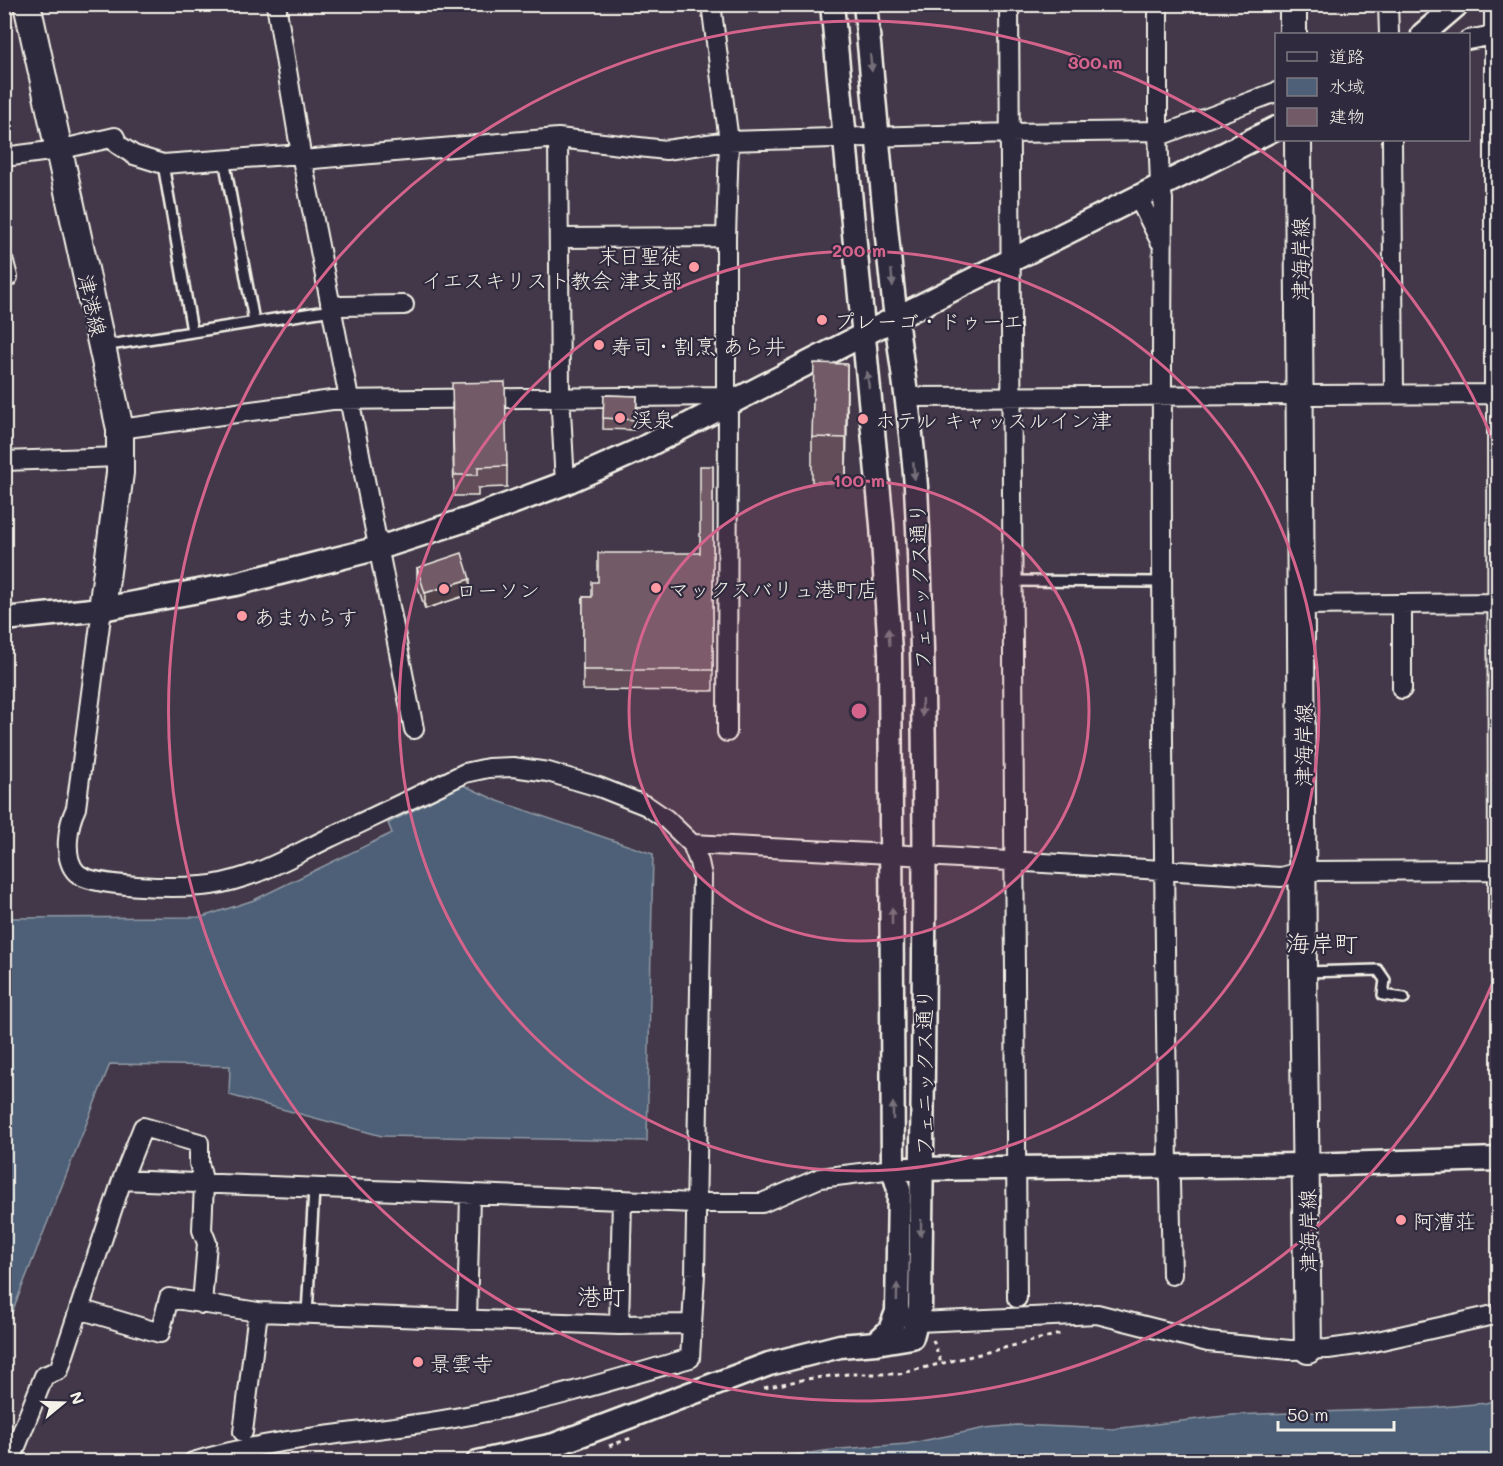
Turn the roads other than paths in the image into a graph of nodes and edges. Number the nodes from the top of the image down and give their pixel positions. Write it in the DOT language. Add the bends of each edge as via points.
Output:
graph roads {
  1 [pos="27,4"];
  2 [pos="276,4"];
  3 [pos="711,4"];
  4 [pos="832,4"];
  5 [pos="865,4"];
  6 [pos="1009,4"];
  7 [pos="1158,4"];
  8 [pos="1293,4"];
  9 [pos="1388,4"];
  10 [pos="1458,4"];
  11 [pos="1494,4"];
  12 [pos="1293,33"];
  13 [pos="1389,33"];
  14 [pos="1424,33"];
  15 [pos="1496,34"];
  16 [pos="1470,40"];
  17 [pos="1275,92"];
  18 [pos="1275,128"];
  19 [pos="1010,133"];
  20 [pos="1159,134"];
  21 [pos="879,136"];
  22 [pos="558,138"];
  23 [pos="844,138"];
  24 [pos="729,141"];
  25 [pos="1298,141"];
  26 [pos="1392,141"];
  27 [pos="58,150"];
  28 [pos="4,157"];
  29 [pos="301,157"];
  30 [pos="224,159"];
  31 [pos="163,164"];
  32 [pos="1160,185"];
  33 [pos="1138,196"];
  34 [pos="726,237"];
  35 [pos="559,238"];
  36 [pos="1162,246"];
  37 [pos="1011,261"];
  38 [pos="404,305"];
  39 [pos="331,306"];
  40 [pos="896,318"];
  41 [pos="254,321"];
  42 [pos="192,331"];
  43 [pos="862,336"];
  44 [pos="102,346"];
  45 [pos="1299,394"];
  46 [pos="1394,394"];
  47 [pos="1496,394"];
  48 [pos="1161,395"];
  49 [pos="561,396"];
  50 [pos="1011,396"];
  51 [pos="908,397"];
  52 [pos="349,399"];
  53 [pos="727,400"];
  54 [pos="120,429"];
  55 [pos="120,457"];
  56 [pos="4,461"];
  57 [pos="565,483"];
  58 [pos="379,548"];
  59 [pos="1012,581"];
  60 [pos="1162,582"];
  61 [pos="1497,603"];
  62 [pos="1402,604"];
  63 [pos="1301,605"];
  64 [pos="102,609"];
  65 [pos="4,619"];
  66 [pos="1402,689"];
  67 [pos="414,729"];
  68 [pos="727,732"];
  69 [pos="692,844"];
  70 [pos="891,854"];
  71 [pos="925,856"];
  72 [pos="1014,861"];
  73 [pos="1164,869"];
  74 [pos="1498,870"];
  75 [pos="1303,872"];
  76 [pos="1498,912"];
  77 [pos="1303,972"];
  78 [pos="1404,998"];
  79 [pos="1498,1159"];
  80 [pos="1306,1164"];
  81 [pos="1168,1166"];
  82 [pos="893,1169"];
  83 [pos="1016,1169"];
  84 [pos="922,1170"];
  85 [pos="122,1180"];
  86 [pos="204,1184"];
  87 [pos="314,1189"];
  88 [pos="470,1195"];
  89 [pos="622,1200"];
  90 [pos="695,1203"];
  91 [pos="1172,1275"];
  92 [pos="1017,1298"];
  93 [pos="201,1304"];
  94 [pos="79,1309"];
  95 [pos="258,1312"];
  96 [pos="307,1314"];
  97 [pos="1498,1314"];
  98 [pos="467,1320"];
  99 [pos="918,1322"];
  100 [pos="692,1324"];
  101 [pos="619,1325"];
  102 [pos="876,1343"];
  103 [pos="1308,1350"];
  104 [pos="243,1432"];
  105 [pos="10,1461"];
  106 [pos="194,1461"];
  107 [pos="478,1461"];
  1 -- 27 [label="main road, 津港線"];
  2 -- 29 [label="street"];
  3 -- 24 [label="street"];
  4 -- 23 [label="street, フェニックス通り"];
  5 -- 21 [label="street, フェニックス通り, one-way"];
  6 -- 19 [label="street"];
  7 -- 20 [label="street"];
  8 -- 12 [label="main road"];
  9 -- 13 [label="street"];
  10 -- 14 [label="street"];
  11 -- 15 [label="street"];
  15 -- 16 [label="street"];
  15 -- 47 [label="street"];
  17 -- 20 [label="street"];
  18 -- 32 [label="street"];
  19 -- 20 [label="street"];
  19 -- 21 [label="street"];
  19 -- 37 [label="street"];
  20 -- 32 [label="street"];
  21 -- 23 [label="street"];
  21 -- 40 [label="street, フェニックス通り, one-way"];
  22 -- 24 [label="street" via="666,150"];
  22 -- 29 [label="street"];
  22 -- 35 [label="street"];
  23 -- 24 [label="street"];
  23 -- 43 [label="street, フェニックス通り"];
  24 -- 34 [label="street"];
  25 -- 45 [label="main road, 津海岸線"];
  26 -- 46 [label="street"];
  27 -- 28 [label="street"];
  27 -- 31 [label="street" via="115,137 117,144 134,155"];
  27 -- 44 [label="main road, 津港線"];
  29 -- 30 [label="street"];
  29 -- 39 [label="street"];
  30 -- 31 [label="street"];
  30 -- 41 [label="lane"];
  31 -- 42 [label="lane"];
  32 -- 33 [label="street"];
  32 -- 36 [label="street"];
  33 -- 36 [label="street"];
  33 -- 37 [label="street"];
  34 -- 35 [label="street"];
  34 -- 53 [label="street"];
  35 -- 49 [label="street"];
  36 -- 48 [label="street"];
  37 -- 40 [label="street"];
  37 -- 50 [label="street"];
  38 -- 39 [label="street"];
  39 -- 41 [label="lane"];
  39 -- 52 [label="street"];
  40 -- 43 [label="street"];
  40 -- 51 [label="street, フェニックス通り"];
  41 -- 42 [label="lane"];
  42 -- 44 [label="lane"];
  43 -- 53 [label="street"];
  70 -- 43 [label="street, フェニックス通り, one-way" via="890,652 882,525"];
  44 -- 54 [label="main road, 津港線"];
  45 -- 46 [label="street"];
  45 -- 48 [label="street"];
  45 -- 63 [label="main road, 津海岸線"];
  46 -- 47 [label="street"];
  47 -- 61 [label="street"];
  48 -- 50 [label="street"];
  48 -- 60 [label="street"];
  49 -- 52 [label="street"];
  49 -- 53 [label="street"];
  49 -- 57 [label="street"];
  50 -- 51 [label="street"];
  50 -- 59 [label="street"];
  51 -- 71 [label="street, フェニックス通り, one-way" via="921,622"];
  52 -- 54 [label="street"];
  52 -- 58 [label="street"];
  53 -- 57 [label="street" via="637,451"];
  53 -- 68 [label="street"];
  54 -- 55 [label="main road, 津港線"];
  55 -- 56 [label="street"];
  55 -- 64 [label="main road, 津港線"];
  57 -- 58 [label="street"];
  58 -- 64 [label="street" via="236,584"];
  58 -- 67 [label="street"];
  59 -- 60 [label="lane"];
  59 -- 72 [label="street"];
  60 -- 73 [label="street"];
  61 -- 62 [label="street"];
  61 -- 74 [label="street"];
  62 -- 63 [label="street"];
  62 -- 66 [label="street"];
  63 -- 75 [label="main road, 津海岸線"];
  64 -- 65 [label="street"];
  64 -- 69 [label="street" via="69,845 73,868 89,880 201,886 238,879 465,773 488,768 548,772 599,787 647,806"];
  69 -- 70 [label="street"];
  69 -- 90 [label="street" via="702,876"];
  70 -- 71 [label="street"];
  82 -- 70 [label="street, フェニックス通り, one-way"];
  71 -- 72 [label="street"];
  71 -- 84 [label="street, フェニックス通り"];
  72 -- 73 [label="street"];
  72 -- 83 [label="street"];
  73 -- 75 [label="street" via="1281,877"];
  73 -- 81 [label="street"];
  74 -- 75 [label="street"];
  74 -- 76 [label="street"];
  75 -- 77 [label="main road, 津海岸線"];
  77 -- 78 [label="lane" via="1378,970 1385,980 1383,994"];
  77 -- 80 [label="main road, 津海岸線"];
  79 -- 80 [label="street"];
  80 -- 81 [label="street"];
  80 -- 103 [label="main road, 津海岸線"];
  81 -- 83 [label="street"];
  81 -- 91 [label="street"];
  82 -- 84 [label="street"];
  82 -- 90 [label="street" via="820,1178 762,1203"];
  102 -- 82 [label="street, フェニックス通り, one-way" via="890,1330 897,1312 899,1190"];
  83 -- 84 [label="street"];
  83 -- 92 [label="street"];
  84 -- 99 [label="street, フェニックス通り, one-way"];
  85 -- 86 [label="street"];
  85 -- 86 [label="street" via="143,1126 198,1143"];
  85 -- 94 [label="street"];
  86 -- 87 [label="street"];
  86 -- 93 [label="street" via="202,1230 207,1243"];
  87 -- 88 [label="street"];
  87 -- 96 [label="lane"];
  88 -- 89 [label="street"];
  88 -- 98 [label="street"];
  89 -- 90 [label="street"];
  89 -- 101 [label="street"];
  90 -- 100 [label="street"];
  93 -- 94 [label="street" via="169,1298 160,1333"];
  93 -- 95 [label="street"];
  94 -- 105 [label="street" via="59,1370 44,1376"];
  95 -- 96 [label="street"];
  95 -- 104 [label="street"];
  96 -- 98 [label="street"];
  97 -- 103 [label="street" via="1364,1344"];
  98 -- 101 [label="street"];
  99 -- 102 [label="street" via="912,1337"];
  99 -- 103 [label="street" via="1097,1314 1208,1342"];
  100 -- 101 [label="street"];
  100 -- 106 [label="street" via="690,1358 615,1380 471,1415 256,1445"];
  102 -- 107 [label="street" via="840,1346 769,1364 554,1445"];
}
